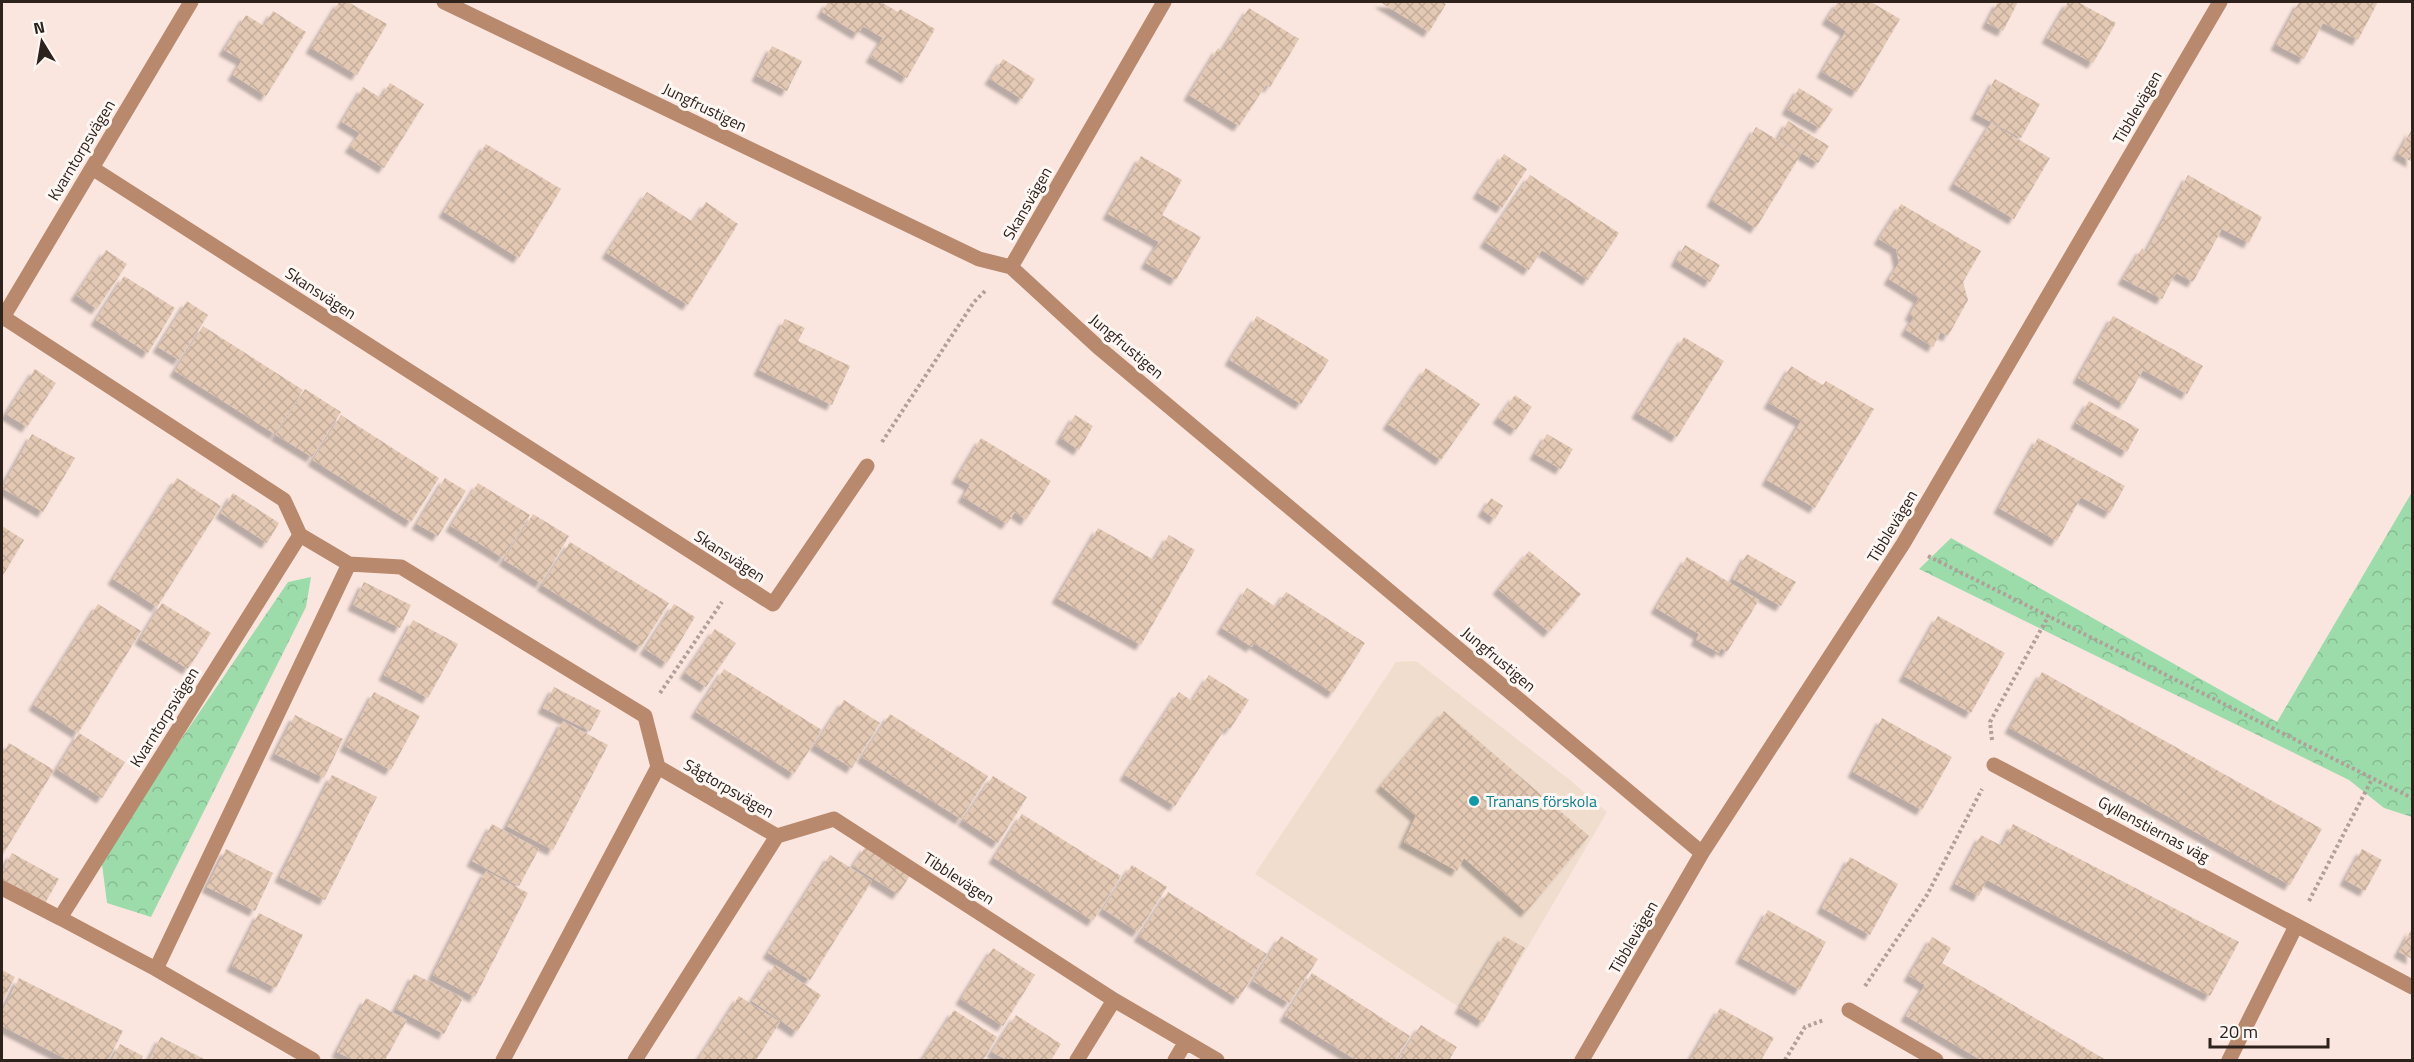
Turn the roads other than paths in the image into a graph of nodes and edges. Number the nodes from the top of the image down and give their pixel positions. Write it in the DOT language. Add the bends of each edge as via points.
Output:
graph roads {
  1 [pos="191,2"];
  2 [pos="444,2"];
  3 [pos="1164,2"];
  4 [pos="2220,2"];
  5 [pos="92,168"];
  6 [pos="1011,267"];
  7 [pos="2,318"];
  8 [pos="867,466"];
  9 [pos="300,535"];
  10 [pos="349,564"];
  11 [pos="1994,765"];
  12 [pos="658,767"];
  13 [pos="777,836"];
  14 [pos="1702,853"];
  15 [pos="2,888"];
  16 [pos="60,918"];
  17 [pos="2296,926"];
  18 [pos="156,969"];
  19 [pos="2412,987"];
  20 [pos="1114,1000"];
  21 [pos="1849,1010"];
  22 [pos="1185,1043"];
  23 [pos="313,1060"];
  24 [pos="503,1060"];
  25 [pos="635,1060"];
  26 [pos="1077,1060"];
  27 [pos="1175,1060"];
  28 [pos="1217,1060"];
  29 [pos="1582,1060"];
  30 [pos="1936,1060"];
  31 [pos="2229,1060"];
  1 -- 5 [label="street, Kvarntorpsvägen"];
  2 -- 6 [label="street, Jungfrustigen" via="979,259"];
  3 -- 6 [label="street, Skansvägen"];
  4 -- 14 [label="street, Tibblevägen" via="1903,544"];
  5 -- 7 [label="street, Kvarntorpsvägen"];
  5 -- 8 [label="street, Skansvägen" via="773,604"];
  6 -- 14 [label="street, Jungfrustigen" via="1098,347"];
  7 -- 9 [label="street, Kvarntorpsvägen" via="284,500"];
  9 -- 10 [label="street"];
  9 -- 16 [label="street, Kvarntorpsvägen"];
  10 -- 12 [label="street" via="401,567 645,716"];
  10 -- 18 [label="street"];
  11 -- 17 [label="street, Gyllenstiernas väg"];
  12 -- 13 [label="street, Sågtorpsvägen"];
  12 -- 24 [label="street, Sågtorpsvägen"];
  13 -- 20 [label="street, Tibblevägen" via="834,819"];
  13 -- 25 [label="street, Sågtorpsvägen"];
  14 -- 29 [label="street, Tibblevägen"];
  15 -- 16 [label="street"];
  16 -- 18 [label="street"];
  17 -- 19 [label="street, Gyllenstiernas väg"];
  17 -- 31 [label="street"];
  18 -- 23 [label="street"];
  20 -- 22 [label="street, Tibblevägen"];
  20 -- 26 [label="street"];
  21 -- 30 [label="street"];
  22 -- 27 [label="street"];
  22 -- 28 [label="street, Tibblevägen"];
}
